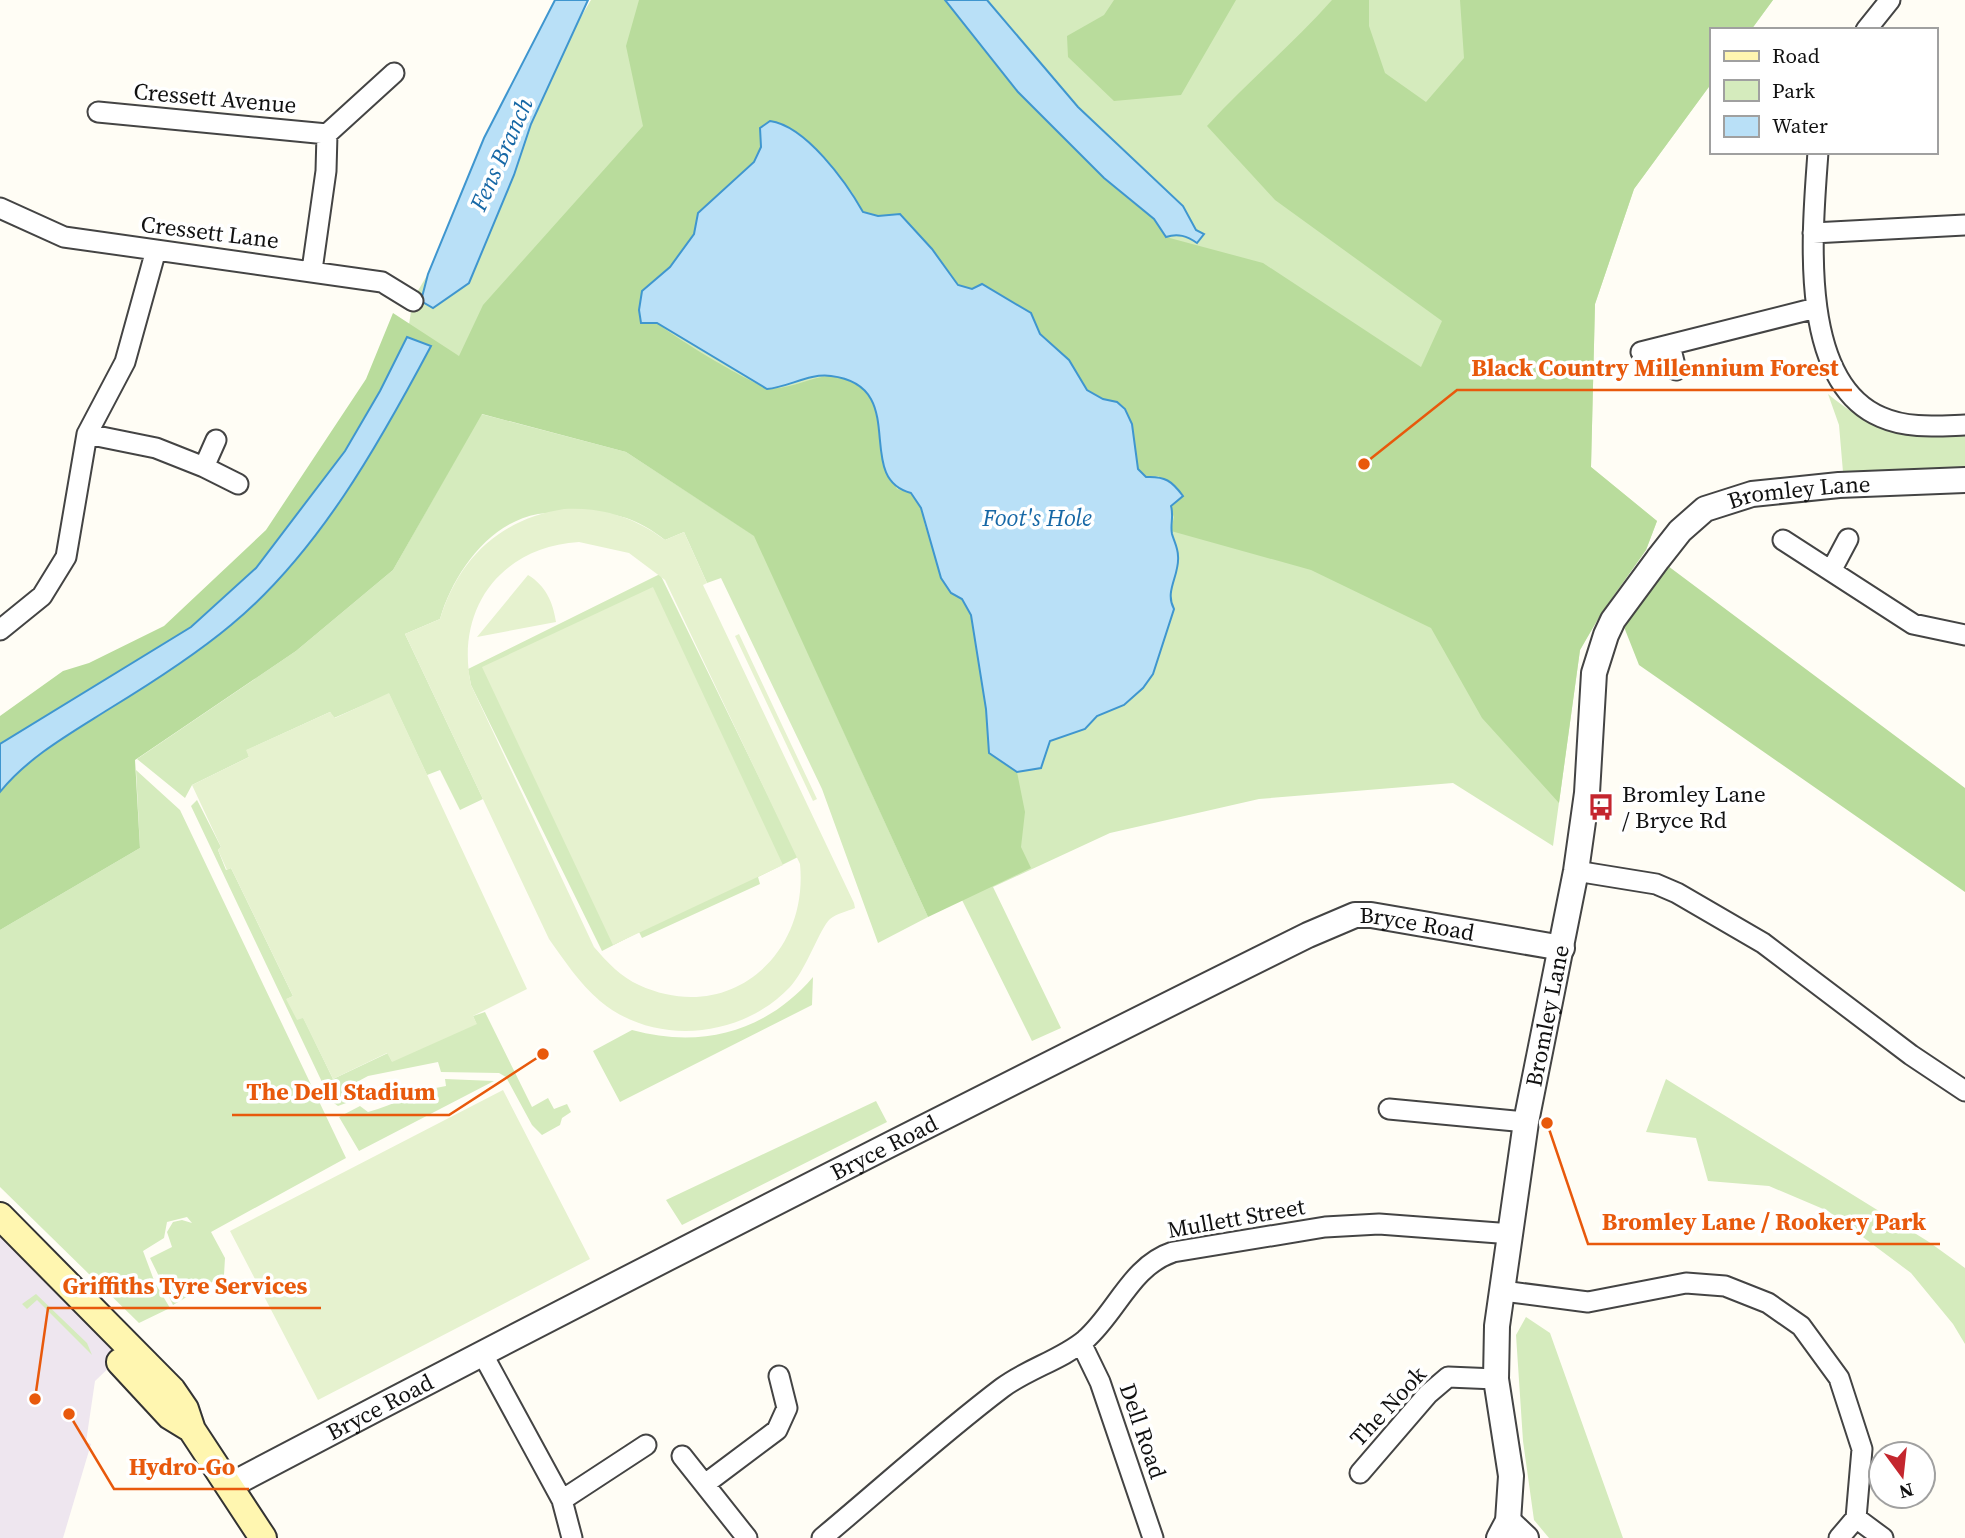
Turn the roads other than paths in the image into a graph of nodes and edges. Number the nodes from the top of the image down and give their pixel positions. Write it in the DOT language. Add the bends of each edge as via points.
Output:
graph roads {
  1 [pos="1890,0"];
  2 [pos="1869,28"];
  3 [pos="394,73"];
  4 [pos="98,112"];
  5 [pos="327,134"];
  6 [pos="1818,154"];
  7 [pos="0,208"];
  8 [pos="1965,225"];
  9 [pos="1813,233"];
  10 [pos="156,250"];
  11 [pos="312,270"];
  12 [pos="414,301"];
  13 [pos="1816,308"];
  14 [pos="1670,345"];
  15 [pos="1641,352"];
  16 [pos="1676,370"];
  17 [pos="1965,425"];
  18 [pos="87,434"];
  19 [pos="216,440"];
  20 [pos="204,467"];
  21 [pos="1965,480"];
  22 [pos="239,484"];
  23 [pos="1848,539"];
  24 [pos="1783,540"];
  25 [pos="1831,571"];
  26 [pos="0,630"];
  27 [pos="1965,635"];
  28 [pos="1576,871"];
  29 [pos="1562,948"];
  30 [pos="1965,1091"];
  31 [pos="1389,1109"];
  32 [pos="1526,1122"];
  33 [pos="0,1216"];
  34 [pos="1512,1234"];
  35 [pos="0,1241"];
  36 [pos="1503,1291"];
  37 [pos="1081,1343"];
  38 [pos="482,1353"];
  39 [pos="779,1376"];
  40 [pos="1496,1379"];
  41 [pos="192,1430"];
  42 [pos="646,1445"];
  43 [pos="682,1456"];
  44 [pos="1360,1473"];
  45 [pos="705,1484"];
  46 [pos="231,1485"];
  47 [pos="562,1500"];
  48 [pos="1856,1518"];
  49 [pos="1503,1529"];
  50 [pos="263,1538"];
  51 [pos="572,1538"];
  52 [pos="747,1538"];
  53 [pos="822,1538"];
  54 [pos="1153,1538"];
  55 [pos="1527,1538"];
  56 [pos="1839,1538"];
  57 [pos="1883,1538"];
  1 -- 2 [label="street"];
  3 -- 5 [label="street"];
  4 -- 5 [label="street, Cressett Avenue"];
  5 -- 11 [label="street"];
  6 -- 9 [label="street"];
  7 -- 10 [label="street, Cressett Lane" via="64,237"];
  8 -- 9 [label="street"];
  9 -- 13 [label="street"];
  10 -- 11 [label="street, Cressett Lane"];
  10 -- 18 [label="street" via="125,362"];
  11 -- 12 [label="street, Cressett Lane" via="382,282"];
  13 -- 14 [label="street"];
  13 -- 17 [label="street" via="1831,364 1842,384 1878,416 1917,426"];
  14 -- 15 [label="street"];
  14 -- 16 [label="street"];
  18 -- 20 [label="street" via="156,448"];
  18 -- 26 [label="street" via="66,557 42,596"];
  19 -- 20 [label="street"];
  20 -- 22 [label="street"];
  21 -- 28 [label="street, Bromley Lane" via="1752,494 1722,501 1692,519 1613,620 1594,673 1587,793"];
  23 -- 25 [label="street"];
  24 -- 25 [label="street"];
  25 -- 27 [label="street" via="1913,624"];
  28 -- 29 [label="street, Bromley Lane"];
  28 -- 30 [label="street" via="1656,884 1676,892 1763,943"];
  29 -- 32 [label="street, Bromley Lane"];
  29 -- 38 [label="street, Bryce Road" via="1355,915 947,1114"];
  31 -- 32 [label="street"];
  32 -- 34 [label="street, Bromley Lane"];
  33 -- 41 [label="main road" via="172,1390"];
  34 -- 36 [label="street, Bromley Lane"];
  34 -- 37 [label="street, Mullett Street" via="1378,1224 1325,1227 1173,1252 1142,1268 1105,1321"];
  35 -- 41 [label="main road" via="170,1416"];
  36 -- 40 [label="street, Bromley Lane"];
  36 -- 48 [label="street" via="1588,1302 1686,1283 1725,1286 1768,1303 1801,1326 1839,1378 1861,1449"];
  37 -- 53 [label="street, Mullett Street" via="1004,1387"];
  37 -- 54 [label="street, Dell Road" via="1100,1382"];
  38 -- 46 [label="street, Bryce Road"];
  38 -- 47 [label="street"];
  39 -- 45 [label="street" via="787,1408 776,1430"];
  40 -- 44 [label="street, The Nook" via="1448,1377"];
  40 -- 49 [label="street, Bromley Lane" via="1511,1476"];
  41 -- 46 [label="main road"];
  42 -- 47 [label="street"];
  43 -- 45 [label="street"];
  45 -- 52 [label="street"];
  46 -- 50 [label="main road"];
  47 -- 51 [label="street"];
  48 -- 56 [label="street"];
  48 -- 57 [label="street"];
  49 -- 55 [label="street"];
}
